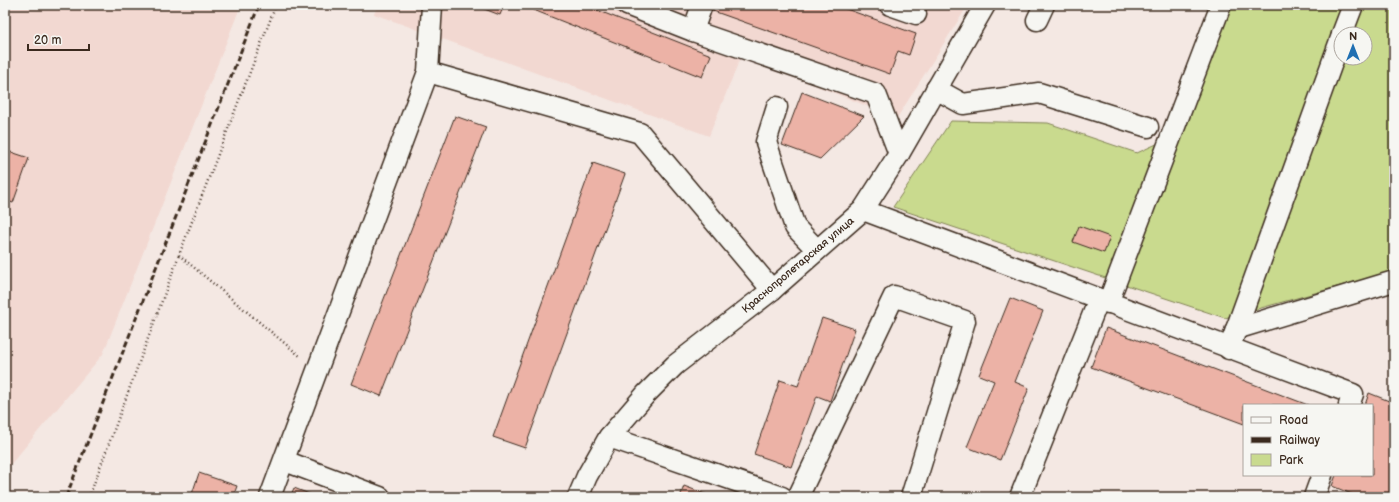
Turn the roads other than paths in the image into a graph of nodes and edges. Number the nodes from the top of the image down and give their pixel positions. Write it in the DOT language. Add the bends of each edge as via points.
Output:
graph roads {
  1 [pos="432,5"];
  2 [pos="627,5"];
  3 [pos="702,5"];
  4 [pos="890,5"];
  5 [pos="985,5"];
  6 [pos="1221,5"];
  7 [pos="1353,5"];
  8 [pos="916,14"];
  9 [pos="1345,26"];
  10 [pos="693,31"];
  11 [pos="1333,60"];
  12 [pos="428,72"];
  13 [pos="936,89"];
  14 [pos="777,107"];
  15 [pos="1148,127"];
  16 [pos="899,154"];
  17 [pos="863,210"];
  18 [pos="817,250"];
  19 [pos="1394,281"];
  20 [pos="772,290"];
  21 [pos="1103,301"];
  22 [pos="1236,329"];
  23 [pos="1229,349"];
  24 [pos="1349,404"];
  25 [pos="609,437"];
  26 [pos="285,461"];
  27 [pos="1322,476"];
  28 [pos="754,492"];
  29 [pos="270,497"];
  30 [pos="380,497"];
  31 [pos="578,497"];
  32 [pos="782,497"];
  33 [pos="798,497"];
  34 [pos="911,497"];
  35 [pos="1020,497"];
  36 [pos="1314,497"];
  1 -- 12 [label="street"];
  2 -- 10 [label="street"];
  3 -- 10 [label="street"];
  4 -- 8 [label="street"];
  5 -- 13 [label="street, Краснопролетарская улица"];
  6 -- 21 [label="street"];
  7 -- 9 [label="street"];
  10 -- 16 [label="street" via="876,94"];
  11 -- 22 [label="street"];
  12 -- 20 [label="street" via="640,133"];
  12 -- 26 [label="street"];
  13 -- 15 [label="street" via="963,104 1039,93"];
  13 -- 16 [label="street, Краснопролетарская улица"];
  14 -- 18 [label="street" via="766,142 795,227"];
  16 -- 17 [label="street, Краснопролетарская улица"];
  17 -- 18 [label="street, Краснопролетарская улица"];
  17 -- 21 [label="street"];
  18 -- 20 [label="street, Краснопролетарская улица"];
  19 -- 22 [label="street"];
  20 -- 25 [label="street, Краснопролетарская улица" via="675,364"];
  21 -- 23 [label="street"];
  21 -- 35 [label="street"];
  22 -- 23 [label="street"];
  23 -- 24 [label="street" via="1353,394"];
  25 -- 28 [label="street"];
  25 -- 31 [label="street, Краснопролетарская улица"];
  26 -- 29 [label="street"];
  26 -- 30 [label="street"];
  27 -- 36 [label="street"];
  28 -- 32 [label="street"];
  33 -- 34 [label="street" via="894,296 965,321"];
}
